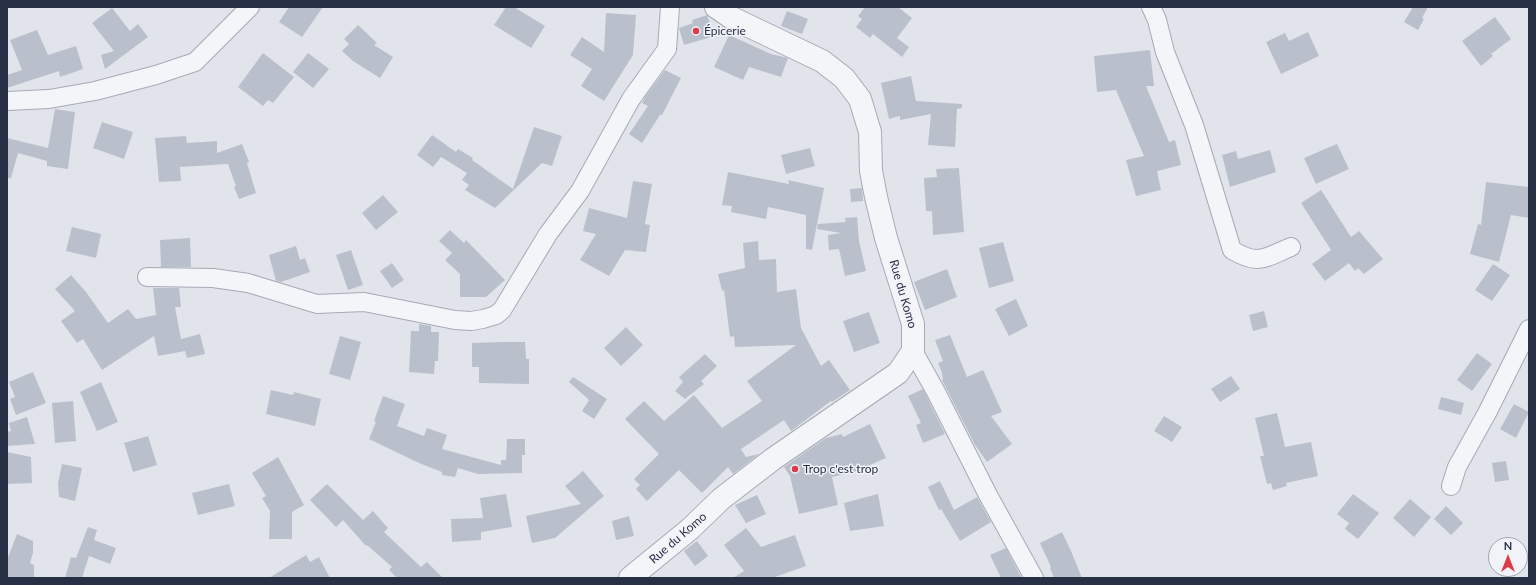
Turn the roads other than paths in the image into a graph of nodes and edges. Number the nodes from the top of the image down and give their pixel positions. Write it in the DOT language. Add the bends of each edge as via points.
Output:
graph roads {
  1 [pos="250,7"];
  2 [pos="670,7"];
  3 [pos="716,7"];
  4 [pos="1151,7"];
  5 [pos="7,101"];
  6 [pos="1291,247"];
  7 [pos="147,277"];
  8 [pos="1529,329"];
  9 [pos="913,351"];
  10 [pos="1450,486"];
  11 [pos="630,578"];
  12 [pos="1034,578"];
  1 -- 5 [label="street" via="195,62 95,91 49,100"];
  2 -- 7 [label="street" via="667,49 631,99 580,191 548,234 502,310 496,315 471,321 455,320 364,302 317,304 248,283 213,278"];
  3 -- 9 [label="street, Rue du Komo" via="757,31 822,61 844,78 860,100 870,132 871,171 876,197 913,324"];
  4 -- 6 [label="street" via="1165,52 1194,125 1232,250 1258,260"];
  8 -- 10 [label="street" via="1457,467"];
  9 -- 11 [label="street, Rue du Komo" via="898,373 761,468"];
  9 -- 12 [label="street"];
}
